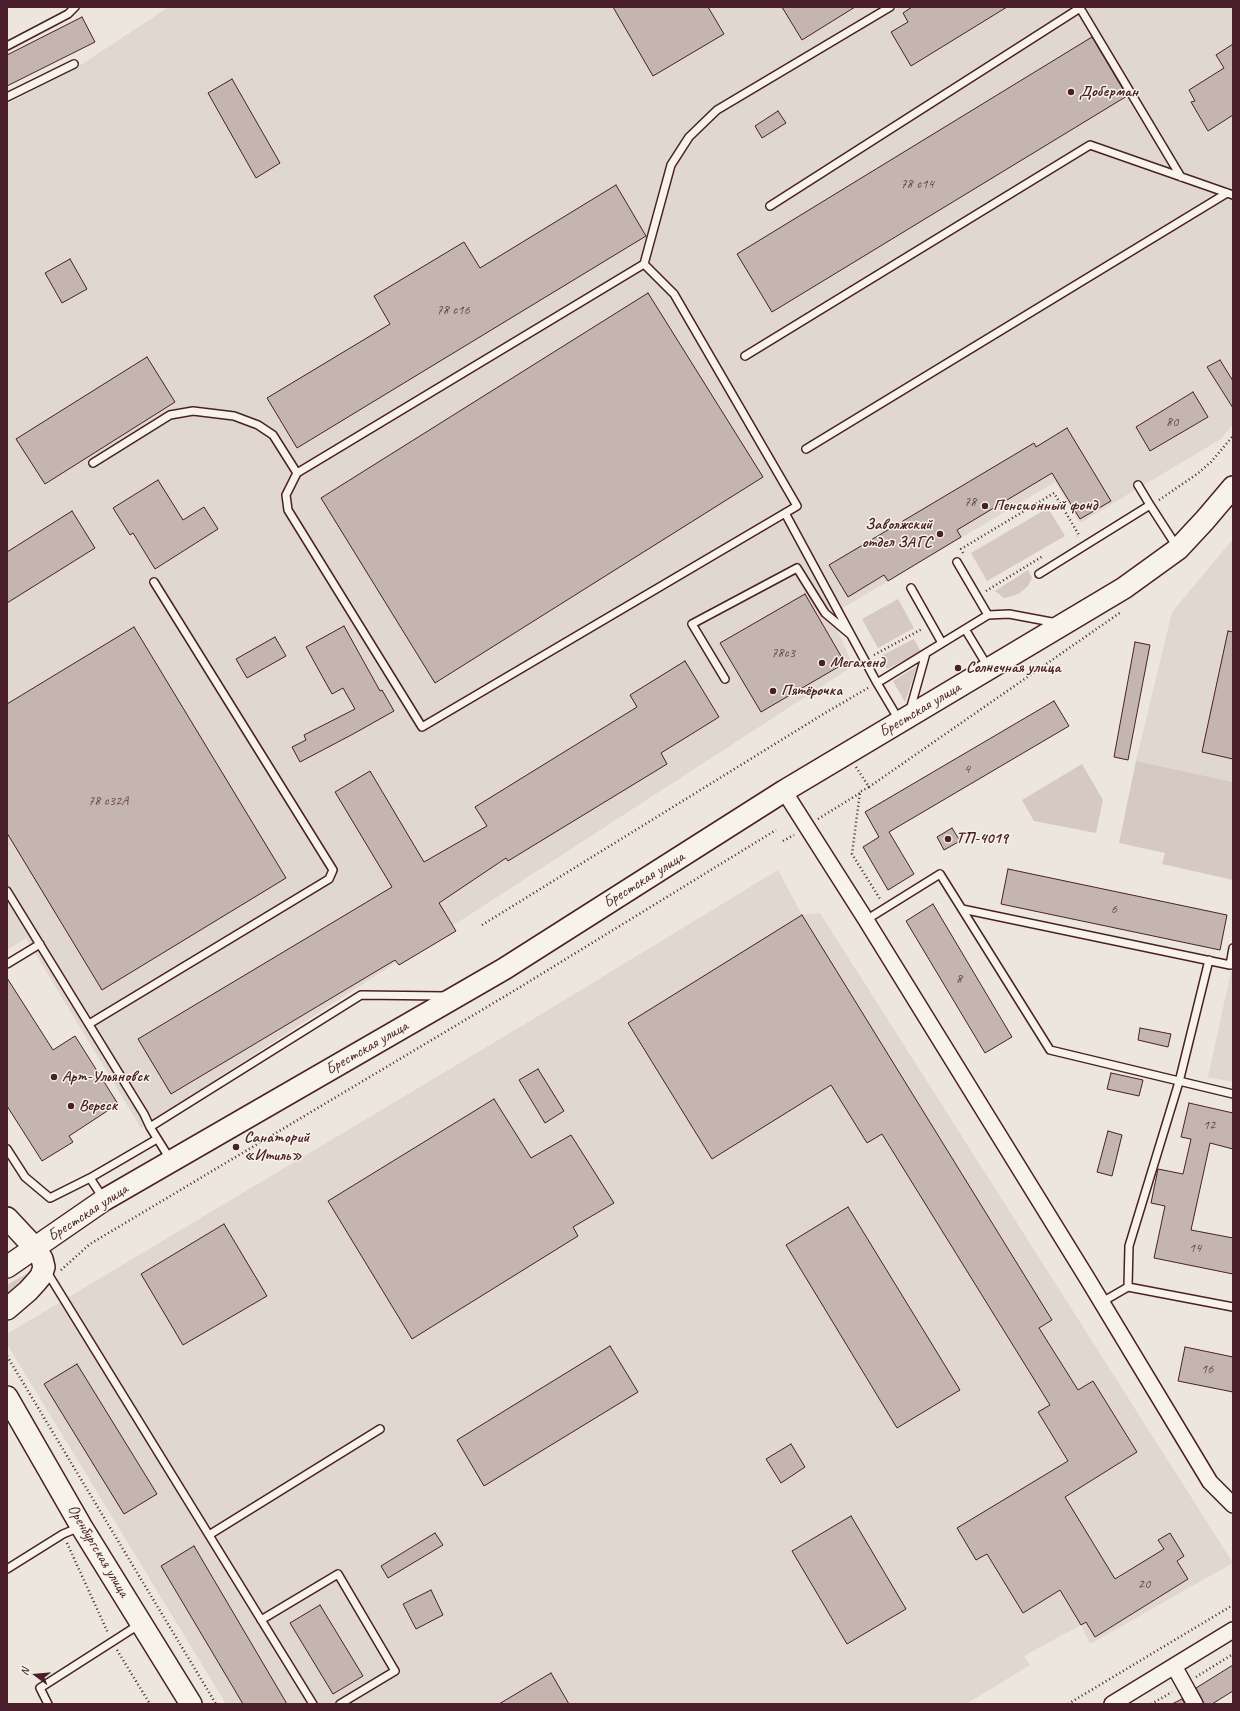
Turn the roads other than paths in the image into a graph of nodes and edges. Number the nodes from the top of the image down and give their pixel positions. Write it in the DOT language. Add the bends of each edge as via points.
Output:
graph roads {
  1 [pos="76,7"];
  2 [pos="890,7"];
  3 [pos="7,46"];
  4 [pos="74,64"];
  5 [pos="7,97"];
  6 [pos="1181,177"];
  7 [pos="1230,194"];
  8 [pos="770,206"];
  9 [pos="644,264"];
  10 [pos="745,356"];
  11 [pos="806,449"];
  12 [pos="93,462"];
  13 [pos="297,473"];
  14 [pos="1138,485"];
  15 [pos="1233,487"];
  16 [pos="1150,505"];
  17 [pos="785,513"];
  18 [pos="1178,549"];
  19 [pos="957,562"];
  20 [pos="1039,574"];
  21 [pos="154,582"];
  22 [pos="911,588"];
  23 [pos="988,616"];
  24 [pos="1063,625"];
  25 [pos="965,629"];
  26 [pos="851,635"];
  27 [pos="942,643"];
  28 [pos="926,653"];
  29 [pos="989,669"];
  30 [pos="725,679"];
  31 [pos="877,683"];
  32 [pos="904,720"];
  33 [pos="784,791"];
  34 [pos="7,891"];
  35 [pos="962,909"];
  36 [pos="866,920"];
  37 [pos="40,944"];
  38 [pos="1233,948"];
  39 [pos="1209,960"];
  40 [pos="7,964"];
  41 [pos="455,997"];
  42 [pos="89,1024"];
  43 [pos="1179,1082"];
  44 [pos="1233,1094"];
  45 [pos="150,1127"];
  46 [pos="157,1139"];
  47 [pos="7,1149"];
  48 [pos="171,1161"];
  49 [pos="90,1178"];
  50 [pos="104,1200"];
  51 [pos="7,1218"];
  52 [pos="35,1248"];
  53 [pos="7,1267"];
  54 [pos="47,1273"];
  55 [pos="1128,1287"];
  56 [pos="1102,1302"];
  57 [pos="1233,1307"];
  58 [pos="7,1309"];
  59 [pos="7,1397"];
  60 [pos="380,1429"];
  61 [pos="1233,1505"];
  62 [pos="81,1526"];
  63 [pos="209,1535"];
  64 [pos="7,1568"];
  65 [pos="261,1620"];
  66 [pos="142,1623"];
  67 [pos="1233,1630"];
  68 [pos="1174,1666"];
  69 [pos="48,1704"];
  70 [pos="191,1704"];
  71 [pos="313,1704"];
  72 [pos="340,1704"];
  73 [pos="1112,1704"];
  74 [pos="1195,1704"];
  1 -- 3 [label="lane" via="68,14"];
  2 -- 9 [label="lane" via="717,110 689,137 671,165"];
  4 -- 5 [label="lane"];
  6 -- 7 [label="lane"];
  6 -- 8 [label="lane" via="1080,8"];
  6 -- 10 [label="lane" via="1090,145"];
  7 -- 11 [label="lane"];
  9 -- 13 [label="lane"];
  9 -- 17 [label="lane" via="674,294 797,506"];
  12 -- 13 [label="lane" via="170,415 193,411 234,416 258,425 273,435"];
  13 -- 17 [label="lane" via="286,495 288,510 422,727"];
  14 -- 16 [label="lane"];
  15 -- 18 [label="street, Брестская улица"];
  16 -- 18 [label="lane"];
  16 -- 20 [label="lane"];
  17 -- 26 [label="lane"];
  18 -- 24 [label="street, Брестская улица" via="1124,588"];
  19 -- 23 [label="lane"];
  21 -- 42 [label="lane" via="333,870 329,879"];
  22 -- 27 [label="lane"];
  23 -- 24 [label="lane" via="1008,614"];
  23 -- 25 [label="lane"];
  24 -- 29 [label="street, Брестская улица"];
  25 -- 27 [label="lane"];
  25 -- 29 [label="lane"];
  26 -- 30 [label="lane" via="825,613 797,568 692,624"];
  26 -- 31 [label="lane"];
  27 -- 28 [label="lane"];
  28 -- 31 [label="lane"];
  28 -- 32 [label="lane"];
  29 -- 32 [label="street, Брестская улица"];
  31 -- 32 [label="lane"];
  32 -- 33 [label="street, Брестская улица"];
  33 -- 36 [label="street"];
  33 -- 41 [label="street, Брестская улица" via="504,969"];
  34 -- 37 [label="lane"];
  35 -- 36 [label="lane" via="940,874"];
  35 -- 39 [label="lane"];
  35 -- 43 [label="lane" via="1050,1050"];
  36 -- 56 [label="street"];
  37 -- 40 [label="lane"];
  37 -- 42 [label="lane"];
  38 -- 39 [label="lane" via="1230,965"];
  39 -- 43 [label="lane"];
  41 -- 45 [label="lane" via="361,995"];
  41 -- 48 [label="street, Брестская улица"];
  42 -- 45 [label="lane"];
  43 -- 44 [label="lane"];
  43 -- 55 [label="lane" via="1129,1246"];
  45 -- 46 [label="lane"];
  46 -- 48 [label="lane"];
  46 -- 49 [label="lane"];
  47 -- 49 [label="lane" via="25,1177 50,1198"];
  48 -- 50 [label="street, Брестская улица"];
  49 -- 50 [label="lane"];
  50 -- 52 [label="street, Брестская улица"];
  51 -- 52 [label="street"];
  52 -- 53 [label="street, Брестская улица"];
  52 -- 54 [label="street"];
  54 -- 58 [label="street"];
  54 -- 63 [label="lane"];
  55 -- 56 [label="lane"];
  55 -- 57 [label="lane"];
  56 -- 61 [label="street" via="1210,1482"];
  59 -- 62 [label="street, Оренбургская улица"];
  60 -- 63 [label="lane"];
  62 -- 64 [label="lane"];
  62 -- 66 [label="street, Оренбургская улица"];
  63 -- 65 [label="lane"];
  65 -- 71 [label="lane"];
  65 -- 72 [label="lane" via="338,1574 395,1671"];
  66 -- 69 [label="lane" via="40,1688"];
  66 -- 70 [label="street, Оренбургская улица"];
  67 -- 68 [label="street"];
  68 -- 73 [label="street"];
  68 -- 74 [label="street"];
}
